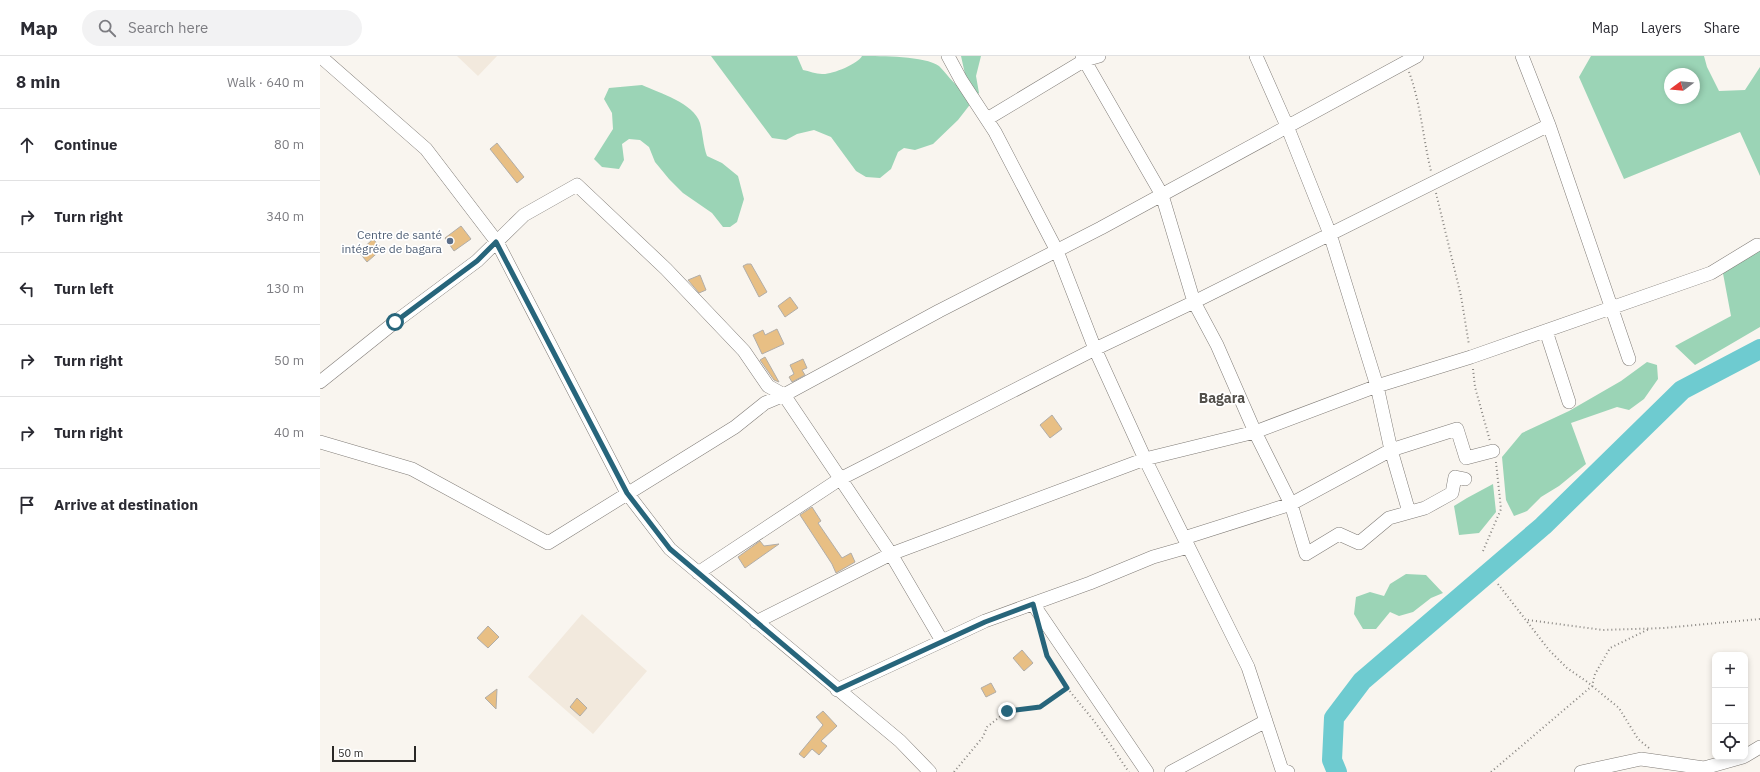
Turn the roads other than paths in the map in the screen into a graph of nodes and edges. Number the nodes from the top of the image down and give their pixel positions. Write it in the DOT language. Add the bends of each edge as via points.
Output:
graph roads {
  1 [pos="320,56"];
  2 [pos="948,56"];
  3 [pos="1099,56"];
  4 [pos="1256,56"];
  5 [pos="1522,56"];
  6 [pos="1083,58"];
  7 [pos="1411,59"];
  8 [pos="987,119"];
  9 [pos="1549,125"];
  10 [pos="1288,126"];
  11 [pos="1162,195"];
  12 [pos="1330,234"];
  13 [pos="496,242"];
  14 [pos="1758,245"];
  15 [pos="1057,251"];
  16 [pos="1194,302"];
  17 [pos="1611,308"];
  18 [pos="1546,331"];
  19 [pos="1095,349"];
  20 [pos="1629,359"];
  21 [pos="320,382"];
  22 [pos="1378,386"];
  23 [pos="784,395"];
  24 [pos="1569,402"];
  25 [pos="1255,432"];
  26 [pos="320,442"];
  27 [pos="1391,450"];
  28 [pos="1493,451"];
  29 [pos="1145,459"];
  30 [pos="840,479"];
  31 [pos="1465,479"];
  32 [pos="627,493"];
  33 [pos="1291,504"];
  34 [pos="1409,512"];
  35 [pos="1186,542"];
  36 [pos="891,554"];
  37 [pos="698,572"];
  38 [pos="1033,604"];
  39 [pos="756,622"];
  40 [pos="942,641"];
  41 [pos="837,690"];
  42 [pos="1266,721"];
  43 [pos="1760,747"];
  44 [pos="1748,754"];
  45 [pos="1731,760"];
  46 [pos="930,772"];
  47 [pos="1147,772"];
  48 [pos="1171,772"];
  49 [pos="1288,772"];
  50 [pos="1581,772"];
  1 -- 13 [label="street" via="426,149"];
  2 -- 8 [label="street"];
  3 -- 6 [label="street"];
  4 -- 10 [label="street"];
  5 -- 9 [label="street"];
  6 -- 8 [label="street"];
  6 -- 11 [label="street"];
  7 -- 10 [label="street"];
  8 -- 15 [label="street"];
  9 -- 12 [label="street"];
  9 -- 17 [label="street"];
  10 -- 11 [label="street"];
  10 -- 12 [label="street"];
  11 -- 15 [label="street"];
  11 -- 16 [label="street"];
  12 -- 16 [label="street"];
  12 -- 22 [label="street"];
  13 -- 21 [label="street" via="477,261"];
  13 -- 23 [label="street" via="524,215 577,185 666,269 744,351 768,386"];
  13 -- 32 [label="street"];
  14 -- 17 [label="street" via="1711,273"];
  15 -- 19 [label="street"];
  15 -- 23 [label="street"];
  16 -- 19 [label="street"];
  16 -- 25 [label="street" via="1217,345"];
  17 -- 18 [label="street"];
  17 -- 20 [label="street"];
  18 -- 22 [label="street" via="1471,358"];
  18 -- 24 [label="street"];
  19 -- 29 [label="street"];
  19 -- 30 [label="street"];
  22 -- 25 [label="street"];
  22 -- 27 [label="street"];
  23 -- 30 [label="street"];
  23 -- 32 [label="street" via="765,403 735,427"];
  25 -- 29 [label="street"];
  25 -- 33 [label="street"];
  26 -- 32 [label="street" via="412,469 548,543"];
  27 -- 28 [label="street" via="1457,429 1466,458"];
  27 -- 33 [label="street"];
  27 -- 34 [label="street"];
  29 -- 35 [label="street"];
  29 -- 36 [label="street"];
  30 -- 36 [label="street"];
  30 -- 37 [label="street"];
  31 -- 34 [label="street" via="1455,478 1452,493 1425,508"];
  32 -- 37 [label="street" via="670,549"];
  33 -- 34 [label="street" via="1306,554 1339,534 1359,543 1389,518"];
  33 -- 35 [label="street"];
  35 -- 38 [label="street"];
  35 -- 42 [label="street" via="1248,667"];
  36 -- 39 [label="street"];
  36 -- 40 [label="street"];
  37 -- 39 [label="street"];
  38 -- 40 [label="street"];
  38 -- 47 [label="street"];
  39 -- 41 [label="street"];
  40 -- 41 [label="street"];
  41 -- 46 [label="street" via="900,741"];
  42 -- 48 [label="street"];
  42 -- 49 [label="street" via="1282,770"];
  43 -- 44 [label="street"];
  45 -- 50 [label="street" via="1704,768 1641,759"];
}
